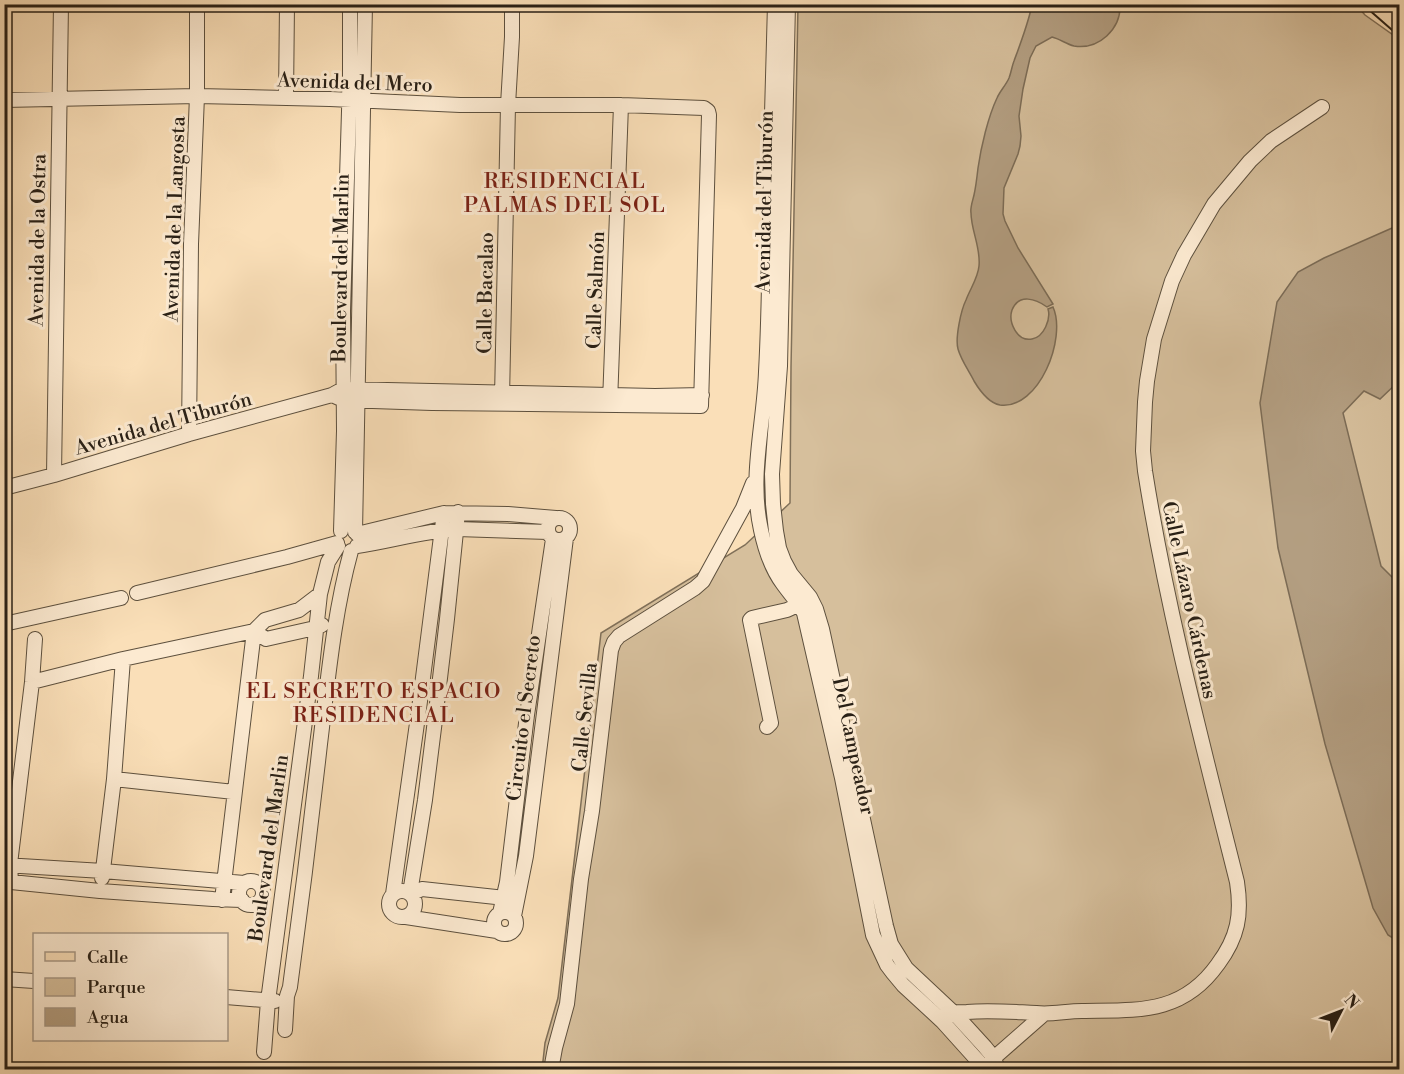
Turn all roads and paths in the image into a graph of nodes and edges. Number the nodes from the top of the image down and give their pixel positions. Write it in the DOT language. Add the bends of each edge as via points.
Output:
graph roads {
  1 [pos="60,4"];
  2 [pos="197,4"];
  3 [pos="287,4"];
  4 [pos="350,4"];
  5 [pos="365,4"];
  6 [pos="512,4"];
  7 [pos="1376,4"];
  8 [pos="781,8"];
  9 [pos="1399,25"];
  10 [pos="197,96"];
  11 [pos="286,98"];
  12 [pos="59,99"];
  13 [pos="4,100"];
  14 [pos="349,100"];
  15 [pos="364,102"];
  16 [pos="508,105"];
  17 [pos="621,105"];
  18 [pos="1322,107"];
  19 [pos="346,394"];
  20 [pos="502,398"];
  21 [pos="611,400"];
  22 [pos="702,400"];
  23 [pos="771,401"];
  24 [pos="189,434"];
  25 [pos="772,474"];
  26 [pos="54,475"];
  27 [pos="756,475"];
  28 [pos="4,488"];
  29 [pos="773,504"];
  30 [pos="750,509"];
  31 [pos="451,512"];
  32 [pos="556,518"];
  33 [pos="450,529"];
  34 [pos="556,536"];
  35 [pos="348,540"];
  36 [pos="137,593"];
  37 [pos="320,594"];
  38 [pos="121,598"];
  39 [pos="800,604"];
  40 [pos="338,613"];
  41 [pos="4,624"];
  42 [pos="315,628"];
  43 [pos="254,631"];
  44 [pos="35,639"];
  45 [pos="123,659"];
  46 [pos="32,682"];
  47 [pos="419,709"];
  48 [pos="436,712"];
  49 [pos="834,712"];
  50 [pos="527,716"];
  51 [pos="543,717"];
  52 [pos="767,727"];
  53 [pos="114,779"];
  54 [pos="234,792"];
  55 [pos="7,864"];
  56 [pos="103,871"];
  57 [pos="224,881"];
  58 [pos="244,883"];
  59 [pos="871,887"];
  60 [pos="100,891"];
  61 [pos="281,892"];
  62 [pos="393,894"];
  63 [pos="410,894"];
  64 [pos="302,897"];
  65 [pos="222,900"];
  66 [pos="242,900"];
  67 [pos="509,907"];
  68 [pos="406,917"];
  69 [pos="497,931"];
  70 [pos="4,979"];
  71 [pos="33,981"];
  72 [pos="287,996"];
  73 [pos="228,997"];
  74 [pos="268,1001"];
  75 [pos="954,1013"];
  76 [pos="1044,1014"];
  77 [pos="942,1021"];
  78 [pos="285,1030"];
  79 [pos="264,1052"];
  80 [pos="990,1066"];
  81 [pos="551,1070"];
  1 -- 12 [label="street, Avenida de la Ostra"];
  2 -- 10 [label="street, Avenida de la Langosta"];
  3 -- 11 [label="street"];
  4 -- 14 [label="street, Boulevard del Marlin"];
  5 -- 15 [label="street, Boulevard del Marlin"];
  6 -- 16 [label="street, Calle Bacalao"];
  7 -- 9 [label="main road"];
  8 -- 23 [label="street, Avenida del Tiburón" via="777,198 770,285"];
  10 -- 11 [label="street, Avenida del Mero"];
  10 -- 12 [label="street, Avenida del Mero"];
  10 -- 24 [label="street, Avenida de la Langosta"];
  11 -- 14 [label="street, Avenida del Mero"];
  12 -- 13 [label="street, Avenida del Mero"];
  12 -- 26 [label="street, Avenida de la Ostra"];
  14 -- 15 [label="street, Avenida del Mero"];
  14 -- 19 [label="street, Boulevard del Marlin" via="344,264"];
  15 -- 16 [label="street, Avenida del Mero"];
  15 -- 19 [label="street, Boulevard del Marlin"];
  16 -- 17 [label="street, Avenida del Mero"];
  16 -- 20 [label="street, Calle Bacalao"];
  17 -- 21 [label="street, Calle Salmón"];
  17 -- 22 [label="street, Avenida del Mero" via="708,111"];
  18 -- 76 [label="street, Calle Lázaro Cárdenas" via="1271,141 1214,204 1172,281 1154,339 1147,381 1145,471 1191,699 1237,882 1240,899 1233,940 1199,986 1166,1004 1132,1011"];
  19 -- 20 [label="street, Avenida del Tiburón"];
  19 -- 24 [label="street, Avenida del Tiburón"];
  19 -- 35 [label="street, Boulevard del Marlin"];
  20 -- 21 [label="street, Avenida del Tiburón"];
  21 -- 22 [label="street, Avenida del Tiburón"];
  23 -- 25 [label="street, Del Campeador"];
  23 -- 27 [label="street, Del Campeador"];
  24 -- 26 [label="street, Avenida del Tiburón"];
  25 -- 27 [label="street"];
  25 -- 29 [label="street, Del Campeador"];
  26 -- 28 [label="street, Avenida del Tiburón"];
  27 -- 30 [label="street, Del Campeador"];
  29 -- 30 [label="street"];
  29 -- 49 [label="street, Del Campeador" via="784,561 816,609 827,649"];
  30 -- 39 [label="street, Del Campeador" via="771,565"];
  30 -- 81 [label="street, Calle Sevilla" via="704,581 619,636 611,650 567,1004"];
  31 -- 32 [label="street"];
  31 -- 33 [label="street"];
  31 -- 35 [label="street"];
  32 -- 34 [label="street" via="549,523"];
  32 -- 34 [label="street" via="565,519 571,531"];
  33 -- 34 [label="street"];
  33 -- 35 [label="street" via="394,540"];
  33 -- 47 [label="street"];
  33 -- 48 [label="street"];
  34 -- 50 [label="street, Circuito el Secreto"];
  34 -- 51 [label="street, Circuito el Secreto"];
  35 -- 36 [label="street"];
  35 -- 37 [label="street, Boulevard del Marlin" via="328,562"];
  35 -- 40 [label="street, Boulevard del Marlin"];
  37 -- 42 [label="street, Boulevard del Marlin"];
  37 -- 43 [label="street" via="299,610 265,620"];
  38 -- 41 [label="street"];
  39 -- 49 [label="street, Del Campeador"];
  39 -- 52 [label="street" via="750,620 771,723"];
  40 -- 42 [label="street"];
  40 -- 64 [label="street, Boulevard del Marlin"];
  42 -- 43 [label="street" via="266,639"];
  42 -- 61 [label="street, Boulevard del Marlin"];
  43 -- 45 [label="street"];
  43 -- 54 [label="street"];
  44 -- 46 [label="street"];
  45 -- 46 [label="street"];
  45 -- 53 [label="street"];
  46 -- 55 [label="street"];
  47 -- 48 [label="street"];
  47 -- 62 [label="street"];
  48 -- 63 [label="street"];
  49 -- 59 [label="street, Del Campeador"];
  50 -- 51 [label="street"];
  50 -- 67 [label="street, Circuito el Secreto"];
  51 -- 67 [label="street, Circuito el Secreto" via="526,856"];
  53 -- 54 [label="street"];
  53 -- 56 [label="street"];
  54 -- 57 [label="street"];
  55 -- 56 [label="street"];
  55 -- 60 [label="street" via="13,883"];
  56 -- 57 [label="street"];
  56 -- 60 [label="street"];
  57 -- 58 [label="street"];
  57 -- 65 [label="street"];
  58 -- 66 [label="street" via="239,891"];
  58 -- 66 [label="street" via="257,883 263,894 254,904"];
  59 -- 75 [label="street, Del Campeador" via="898,956"];
  59 -- 77 [label="street, Del Campeador" via="873,935 886,965"];
  60 -- 65 [label="street"];
  61 -- 64 [label="street"];
  61 -- 74 [label="street, Boulevard del Marlin"];
  62 -- 63 [label="street"];
  62 -- 68 [label="street" via="390,910"];
  63 -- 67 [label="street" via="422,889"];
  63 -- 68 [label="street" via="415,904"];
  64 -- 72 [label="street, Boulevard del Marlin"];
  65 -- 66 [label="street"];
  67 -- 69 [label="street" via="494,921"];
  67 -- 69 [label="street" via="516,920 515,930 501,934"];
  68 -- 69 [label="street"];
  70 -- 71 [label="street"];
  72 -- 74 [label="street" via="278,1002"];
  72 -- 78 [label="street, Boulevard del Marlin"];
  73 -- 74 [label="street"];
  74 -- 79 [label="street, Boulevard del Marlin"];
  75 -- 76 [label="street, Calle Lázaro Cárdenas"];
  75 -- 77 [label="street"];
  75 -- 80 [label="street, Del Campeador" via="986,1047"];
  76 -- 80 [label="street"];
  77 -- 80 [label="street, Del Campeador"];
}
